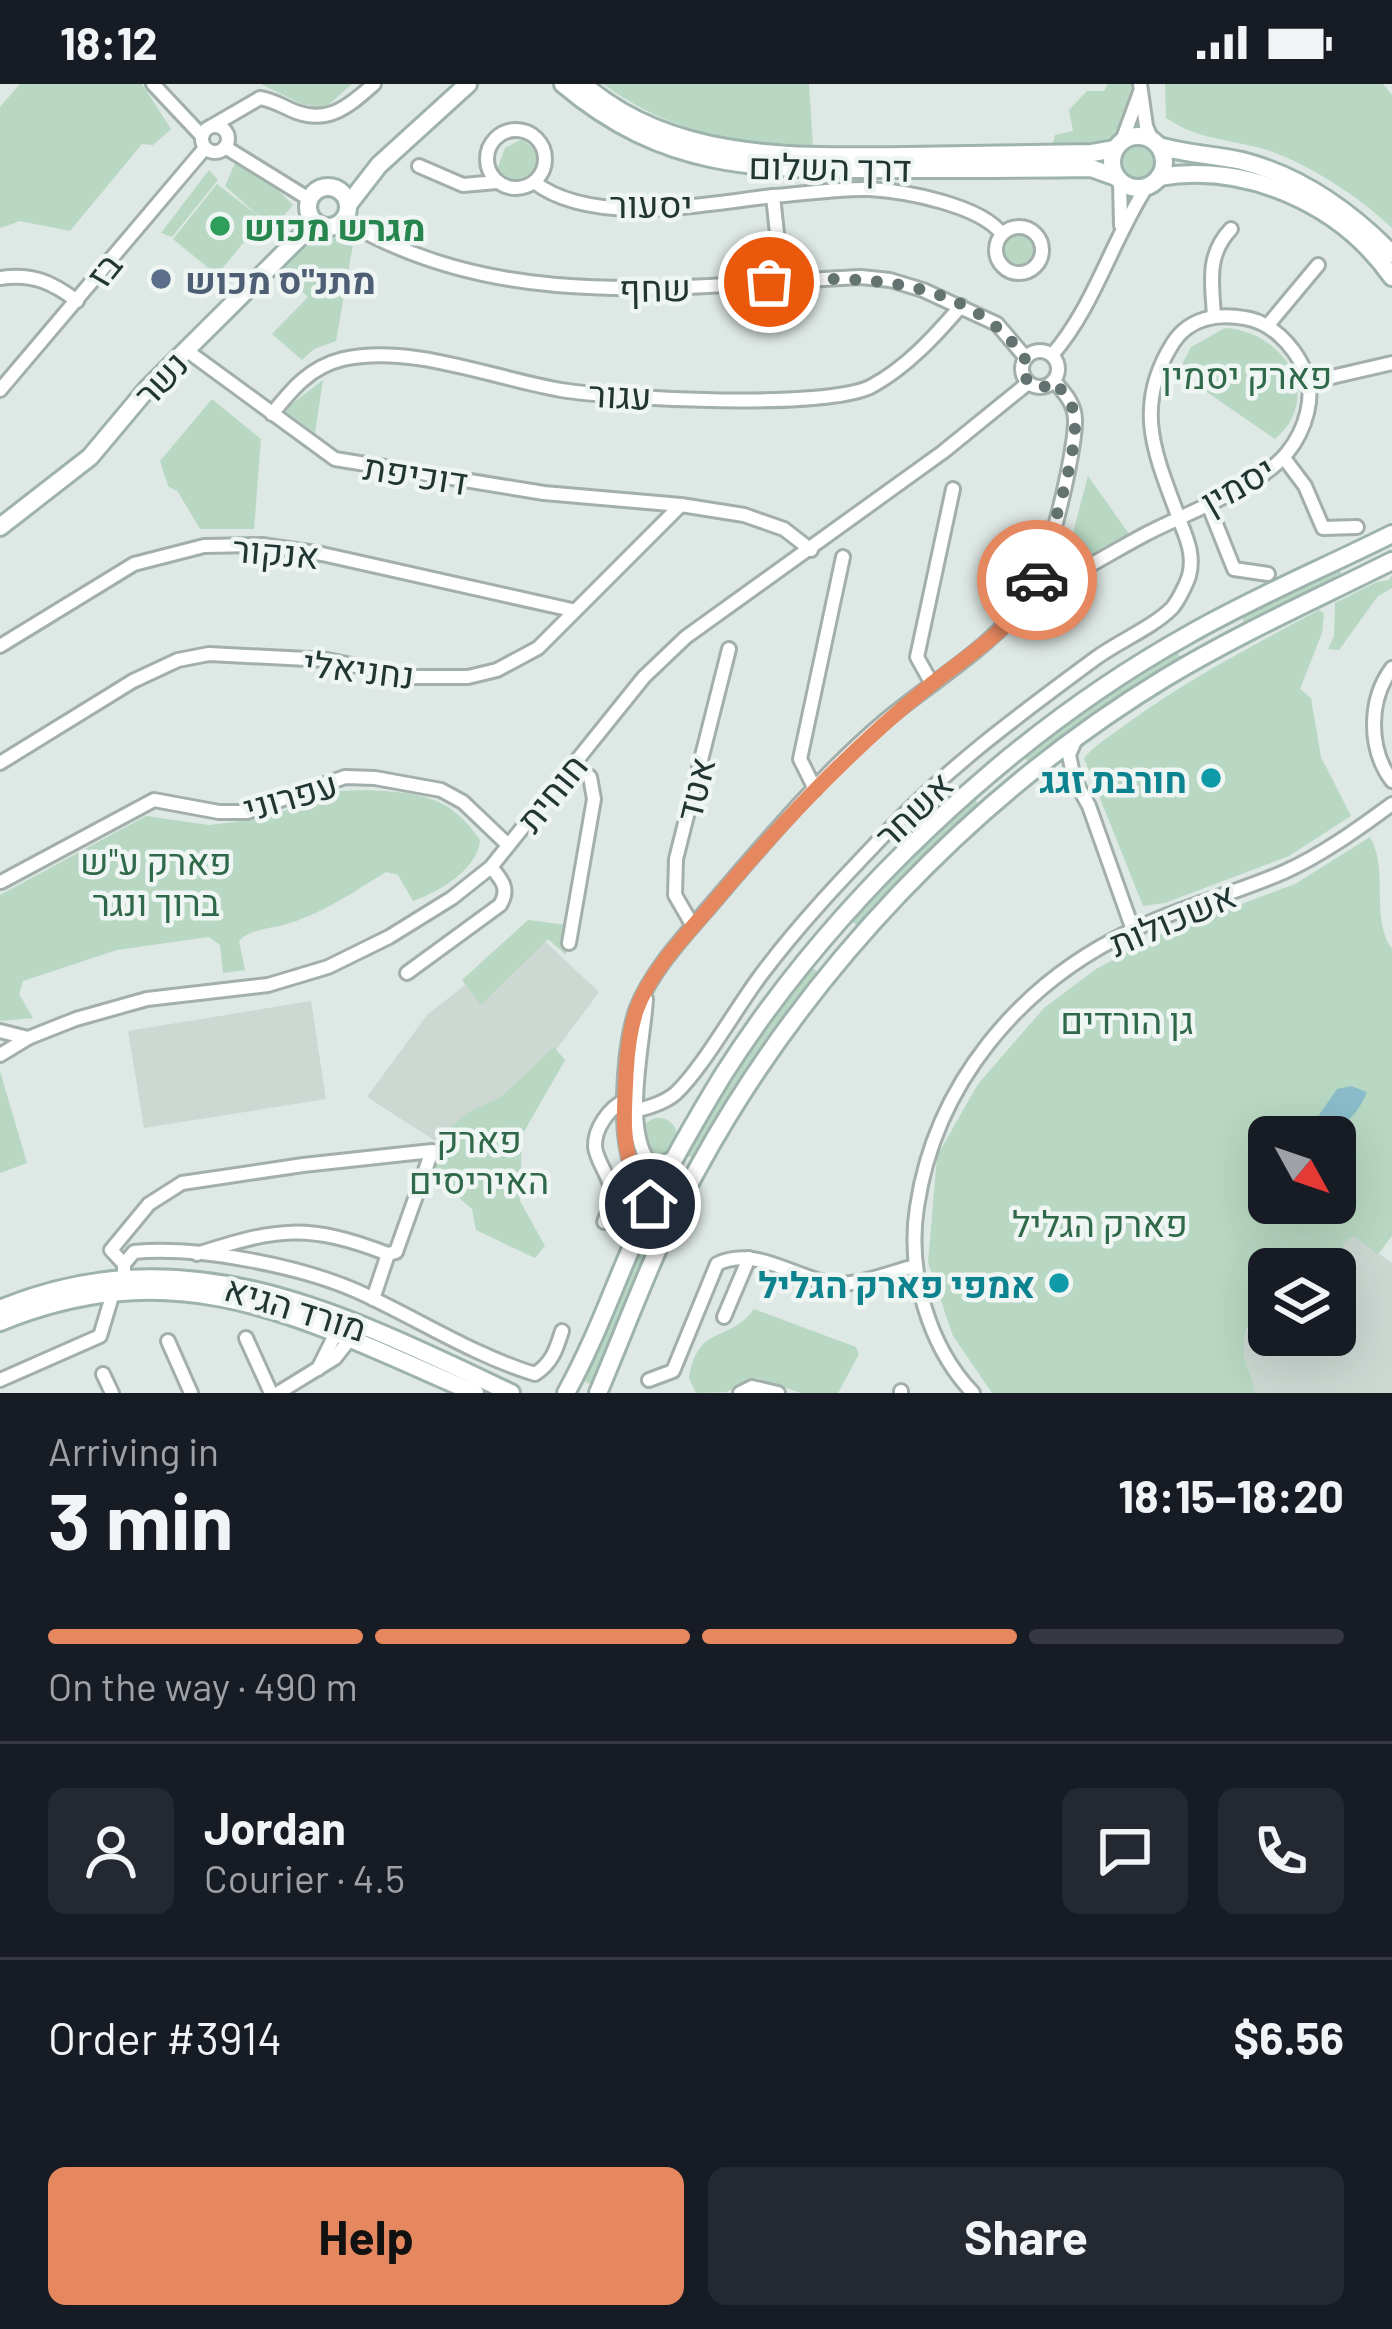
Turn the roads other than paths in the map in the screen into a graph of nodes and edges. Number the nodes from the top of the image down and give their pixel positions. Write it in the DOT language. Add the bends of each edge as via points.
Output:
graph roads {
  1 [pos="153,84"];
  2 [pos="374,84"];
  3 [pos="468,84"];
  4 [pos="563,84"];
  5 [pos="583,84"];
  6 [pos="1140,88"];
  7 [pos="236,113"];
  8 [pos="207,134"];
  9 [pos="227,142"];
  10 [pos="1155,143"];
  11 [pos="1119,145"];
  12 [pos="419,166"];
  13 [pos="1118,179"];
  14 [pos="496,182"];
  15 [pos="534,182"];
  16 [pos="1153,182"];
  17 [pos="773,196"];
  18 [pos="309,199"];
  19 [pos="343,205"];
  20 [pos="315,223"];
  21 [pos="1121,226"];
  22 [pos="1231,230"];
  23 [pos="1002,234"];
  24 [pos="1392,254"];
  25 [pos="1318,266"];
  26 [pos="1392,277"];
  27 [pos="0,278"];
  28 [pos="782,281"];
  29 [pos="77,301"];
  30 [pos="961,306"];
  31 [pos="1214,316"];
  32 [pos="1268,325"];
  33 [pos="186,350"];
  34 [pos="1052,355"];
  35 [pos="1025,358"];
  36 [pos="1392,363"];
  37 [pos="1054,381"];
  38 [pos="1310,382"];
  39 [pos="1028,383"];
  40 [pos="0,390"];
  41 [pos="272,414"];
  42 [pos="1284,458"];
  43 [pos="953,489"];
  44 [pos="1208,504"];
  45 [pos="681,505"];
  46 [pos="1179,518"];
  47 [pos="1357,526"];
  48 [pos="0,527"];
  49 [pos="1392,534"];
  50 [pos="811,550"];
  51 [pos="843,556"];
  52 [pos="1392,561"];
  53 [pos="1268,574"];
  54 [pos="1034,592"];
  55 [pos="572,610"];
  56 [pos="0,646"];
  57 [pos="729,649"];
  58 [pos="1392,668"];
  59 [pos="932,684"];
  60 [pos="1075,741"];
  61 [pos="0,763"];
  62 [pos="574,765"];
  63 [pos="1039,769"];
  64 [pos="1074,778"];
  65 [pos="1392,781"];
  66 [pos="815,789"];
  67 [pos="1392,805"];
  68 [pos="508,845"];
  69 [pos="491,867"];
  70 [pos="0,881"];
  71 [pos="0,893"];
  72 [pos="693,926"];
  73 [pos="1133,929"];
  74 [pos="569,943"];
  75 [pos="407,973"];
  76 [pos="0,1030"];
  77 [pos="28,1038"];
  78 [pos="0,1055"];
  79 [pos="630,1108"];
  80 [pos="678,1153"];
  81 [pos="650,1204"];
  82 [pos="604,1222"];
  83 [pos="196,1254"];
  84 [pos="388,1254"];
  85 [pos="748,1258"];
  86 [pos="915,1266"];
  87 [pos="122,1282"];
  88 [pos="373,1299"];
  89 [pos="0,1309"];
  90 [pos="724,1316"];
  91 [pos="0,1322"];
  92 [pos="430,1328"];
  93 [pos="347,1331"];
  94 [pos="562,1331"];
  95 [pos="246,1337"];
  96 [pos="168,1341"];
  97 [pos="423,1352"];
  98 [pos="103,1374"];
  99 [pos="0,1380"];
  100 [pos="649,1380"];
  101 [pos="965,1390"];
  102 [pos="112,1393"];
  103 [pos="191,1393"];
  104 [pos="274,1393"];
  105 [pos="475,1393"];
  106 [pos="511,1393"];
  107 [pos="566,1393"];
  108 [pos="598,1393"];
  109 [pos="740,1393"];
  110 [pos="778,1393"];
  1 -- 8 [label="street"];
  2 -- 7 [label="street" via="328,116 260,98"];
  3 -- 19 [label="street"];
  4 -- 13 [label="street, דרך השלום" via="656,143 747,167 1090,168"];
  5 -- 11 [label="street, דרך השלום" via="662,132 748,153 846,157"];
  6 -- 10 [label="street"];
  6 -- 11 [label="street"];
  7 -- 8 [label="street"];
  7 -- 9 [label="street"];
  8 -- 9 [label="street" via="222,127"];
  8 -- 9 [label="street" via="216,152"];
  8 -- 29 [label="street, בז"];
  9 -- 18 [label="street"];
  10 -- 11 [label="street" via="1140,136"];
  10 -- 16 [label="street" via="1164,161"];
  10 -- 24 [label="street" via="1293,180 1344,210"];
  11 -- 13 [label="street" via="1112,163"];
  12 -- 14 [label="street, יסעור" via="463,185"];
  13 -- 16 [label="street" via="1133,188"];
  13 -- 21 [label="street"];
  14 -- 15 [label="street, יסעור" via="514,189"];
  14 -- 15 [label="street" via="488,149 513,130 542,146"];
  15 -- 17 [label="street, יסעור" via="564,200 647,209"];
  16 -- 21 [label="street"];
  16 -- 26 [label="street" via="1221,173 1284,192 1334,221"];
  17 -- 23 [label="street, יסעור" via="869,189 944,202 993,222"];
  17 -- 28 [label="street"];
  18 -- 19 [label="street" via="323,187"];
  18 -- 20 [label="street"];
  19 -- 20 [label="street" via="330,227"];
  19 -- 28 [label="street, שחף" via="417,258 506,281 648,288"];
  20 -- 33 [label="street, נשר"];
  21 -- 34 [label="street" via="1072,332"];
  22 -- 31 [label="street" via="1211,264"];
  25 -- 32 [label="street"];
  27 -- 29 [label="street" via="32,276"];
  28 -- 30 [label="street, שחף" via="890,280"];
  29 -- 40 [label="street, בז"];
  30 -- 35 [label="street, שחף" via="1006,331"];
  30 -- 41 [label="street, עגור" via="870,387 822,398 564,390 366,355 302,378"];
  31 -- 32 [label="street"];
  31 -- 46 [label="street, יסמין" via="1181,332 1154,385 1152,447"];
  32 -- 38 [label="street" via="1297,353"];
  33 -- 41 [label="street, דוכיפת"];
  33 -- 48 [label="street, נשר" via="90,457"];
  34 -- 35 [label="street"];
  34 -- 37 [label="street"];
  35 -- 39 [label="street"];
  36 -- 38 [label="street"];
  37 -- 39 [label="street"];
  37 -- 54 [label="street" via="1075,420"];
  38 -- 42 [label="street, יסמין" via="1299,435"];
  39 -- 50 [label="street, חוחית"];
  41 -- 45 [label="street, דוכיפת" via="314,447 357,465"];
  42 -- 44 [label="street, יסמין"];
  42 -- 47 [label="street" via="1323,529"];
  43 -- 59 [label="street" via="917,657"];
  44 -- 46 [label="street, יסמין"];
  44 -- 53 [label="street" via="1234,568"];
  45 -- 50 [label="street, דוכיפת" via="745,515"];
  45 -- 55 [label="street, נחניאלי"];
  46 -- 54 [label="street, יסמין"];
  46 -- 79 [label="street, אשחר" via="1192,551 1189,578 1172,608 1025,710 912,805 796,931 674,1095"];
  49 -- 80 [label="street" via="1151,656 938,821 802,965"];
  50 -- 62 [label="street, חוחית" via="686,637"];
  51 -- 66 [label="street" via="800,759"];
  52 -- 60 [label="street" via="1245,633"];
  54 -- 59 [label="street"];
  55 -- 56 [label="street, אנקור" via="322,554 204,546 134,564"];
  55 -- 61 [label="street, נחניאלי" via="522,660 468,677 327,660 178,660"];
  57 -- 72 [label="street, אטד" via="676,859 675,895"];
  58 -- 65 [label="street" via="1374,729"];
  59 -- 66 [label="street"];
  60 -- 63 [label="street"];
  60 -- 64 [label="street"];
  62 -- 68 [label="street, חוחית"];
  62 -- 74 [label="street" via="590,777 594,799"];
  63 -- 64 [label="street"];
  63 -- 108 [label="street" via="903,891 768,1057 691,1181"];
  64 -- 73 [label="street"];
  66 -- 72 [label="street"];
  67 -- 73 [label="street, אשכולות" via="1288,870"];
  68 -- 69 [label="street, חוחית"];
  68 -- 70 [label="street, עפרוני" via="441,790 345,777 247,812 154,800"];
  69 -- 75 [label="street" via="504,883 500,905"];
  69 -- 77 [label="street, חוחית" via="389,937 328,967 268,985 147,999"];
  70 -- 71 [label="street, עפרוני"];
  72 -- 79 [label="street" via="637,1009 626,1070"];
  73 -- 86 [label="street, אשכולות" via="1018,1010 949,1100 921,1177"];
  76 -- 77 [label="street"];
  77 -- 78 [label="street, חוחית"];
  79 -- 80 [label="street" via="649,1164 660,1167"];
  79 -- 81 [label="street" via="631,1163"];
  79 -- 82 [label="street" via="615,1105 595,1147 613,1202"];
  80 -- 81 [label="street"];
  81 -- 107 [label="street"];
  83 -- 84 [label="street" via="293,1229"];
  83 -- 87 [label="street" via="134,1252"];
  83 -- 88 [label="street" via="311,1277"];
  84 -- 87 [label="street" via="396,1252 432,1151 182,1183 149,1204 111,1250"];
  84 -- 88 [label="street"];
  85 -- 86 [label="street" via="834,1285"];
  85 -- 90 [label="street"];
  85 -- 100 [label="street" via="717,1264 673,1371"];
  86 -- 101 [label="street, אשכולות"];
  87 -- 89 [label="street, מורד הגיא"];
  87 -- 91 [label="street, מורד הגיא"];
  87 -- 93 [label="street, מורד הגיא" via="172,1278 245,1287"];
  87 -- 99 [label="street" via="100,1336"];
  88 -- 92 [label="street"];
  92 -- 94 [label="street" via="535,1374"];
  92 -- 97 [label="street"];
  93 -- 97 [label="street, מורד הגיא"];
  93 -- 104 [label="street" via="317,1370"];
  93 -- 105 [label="street, מורד הגיא"];
  95 -- 104 [label="street"];
  96 -- 103 [label="street"];
  97 -- 106 [label="street, מורד הגיא"];
  98 -- 102 [label="street"];
  109 -- 110 [label="street"];
}
